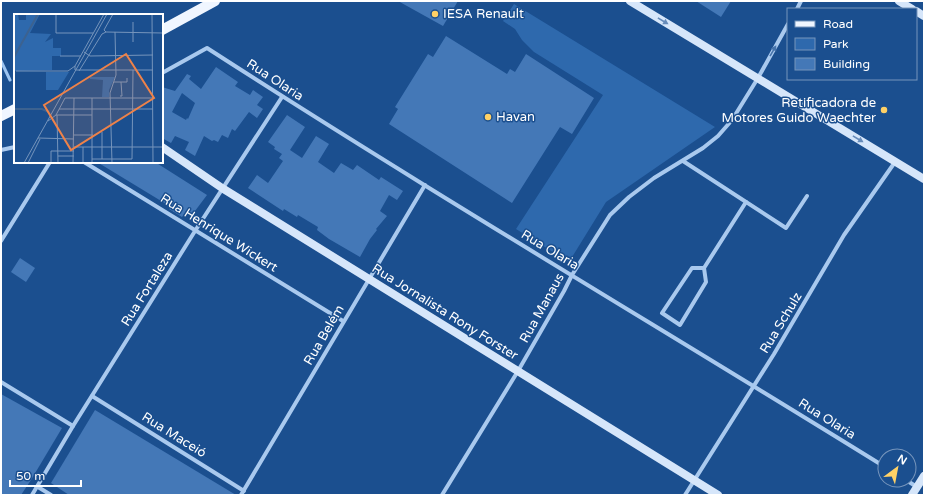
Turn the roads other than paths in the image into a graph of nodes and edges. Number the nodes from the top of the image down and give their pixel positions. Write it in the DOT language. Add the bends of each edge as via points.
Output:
graph roads {
  1 [pos="215,1"];
  2 [pos="630,1"];
  3 [pos="899,1"];
  4 [pos="910,8"];
  5 [pos="787,26"];
  6 [pos="163,29"];
  7 [pos="163,72"];
  8 [pos="758,78"];
  9 [pos="282,97"];
  10 [pos="14,110"];
  11 [pos="1,116"];
  12 [pos="14,147"];
  13 [pos="163,148"];
  14 [pos="1,150"];
  15 [pos="683,161"];
  16 [pos="895,162"];
  17 [pos="49,163"];
  18 [pos="86,163"];
  19 [pos="924,179"];
  20 [pos="424,185"];
  21 [pos="222,188"];
  22 [pos="808,196"];
  23 [pos="746,202"];
  24 [pos="195,231"];
  25 [pos="1,241"];
  26 [pos="704,268"];
  27 [pos="572,275"];
  28 [pos="368,279"];
  29 [pos="343,321"];
  30 [pos="518,371"];
  31 [pos="1,382"];
  32 [pos="754,385"];
  33 [pos="92,396"];
  34 [pos="73,426"];
  35 [pos="877,462"];
  36 [pos="924,476"];
  37 [pos="694,480"];
  38 [pos="38,487"];
  39 [pos="917,487"];
  40 [pos="244,490"];
  41 [pos="32,495"];
  42 [pos="51,495"];
  43 [pos="241,495"];
  44 [pos="442,495"];
  45 [pos="685,495"];
  46 [pos="718,495"];
  1 -- 6 [label="main road"];
  2 -- 8 [label="street, one-way"];
  3 -- 4 [label="street"];
  8 -- 5 [label="street, Rua Manaus, one-way"];
  7 -- 9 [label="street, Rua Olaria" via="207,48"];
  8 -- 15 [label="street, Rua Manaus" via="732,120 718,136"];
  8 -- 16 [label="street, one-way"];
  9 -- 20 [label="street, Rua Olaria"];
  9 -- 21 [label="street, Rua Fortaleza"];
  10 -- 11 [label="main road"];
  12 -- 14 [label="street"];
  13 -- 21 [label="street, Rua Jornalista Rony Forster"];
  15 -- 23 [label="street"];
  15 -- 27 [label="street, Rua Manaus" via="654,178 610,215"];
  16 -- 19 [label="street"];
  16 -- 32 [label="street, Rua Schulz" via="844,235"];
  17 -- 25 [label="street"];
  18 -- 24 [label="street, Rua Henrique Wickert"];
  20 -- 27 [label="street, Rua Olaria"];
  20 -- 28 [label="street, Rua Belém"];
  21 -- 24 [label="street, Rua Fortaleza"];
  21 -- 28 [label="street, Rua Jornalista Rony Forster"];
  22 -- 23 [label="street" via="786,228"];
  23 -- 26 [label="street"];
  24 -- 29 [label="street, Rua Henrique Wickert"];
  24 -- 33 [label="street, Rua Fortaleza"];
  26 -- 26 [label="street" via="692,268 662,313 680,325 706,282"];
  27 -- 30 [label="street, Rua Manaus"];
  27 -- 32 [label="street, Rua Olaria"];
  28 -- 29 [label="street, Rua Belém"];
  28 -- 30 [label="street, Rua Jornalista Rony Forster"];
  29 -- 40 [label="street, Rua Belém"];
  30 -- 37 [label="street, Rua Jornalista Rony Forster"];
  30 -- 44 [label="street, Rua Manaus"];
  31 -- 34 [label="street"];
  32 -- 35 [label="street, Rua Olaria"];
  32 -- 37 [label="street, Rua Schulz"];
  33 -- 34 [label="street, Rua Fortaleza"];
  33 -- 40 [label="street, Rua Maceió"];
  34 -- 38 [label="street, Rua Fortaleza"];
  36 -- 39 [label="street"];
  37 -- 45 [label="street, Rua Schulz"];
  37 -- 46 [label="street, Rua Jornalista Rony Forster"];
  38 -- 41 [label="street, Rua Fortaleza"];
  38 -- 42 [label="street"];
  40 -- 43 [label="street, Rua Belém"];
}
